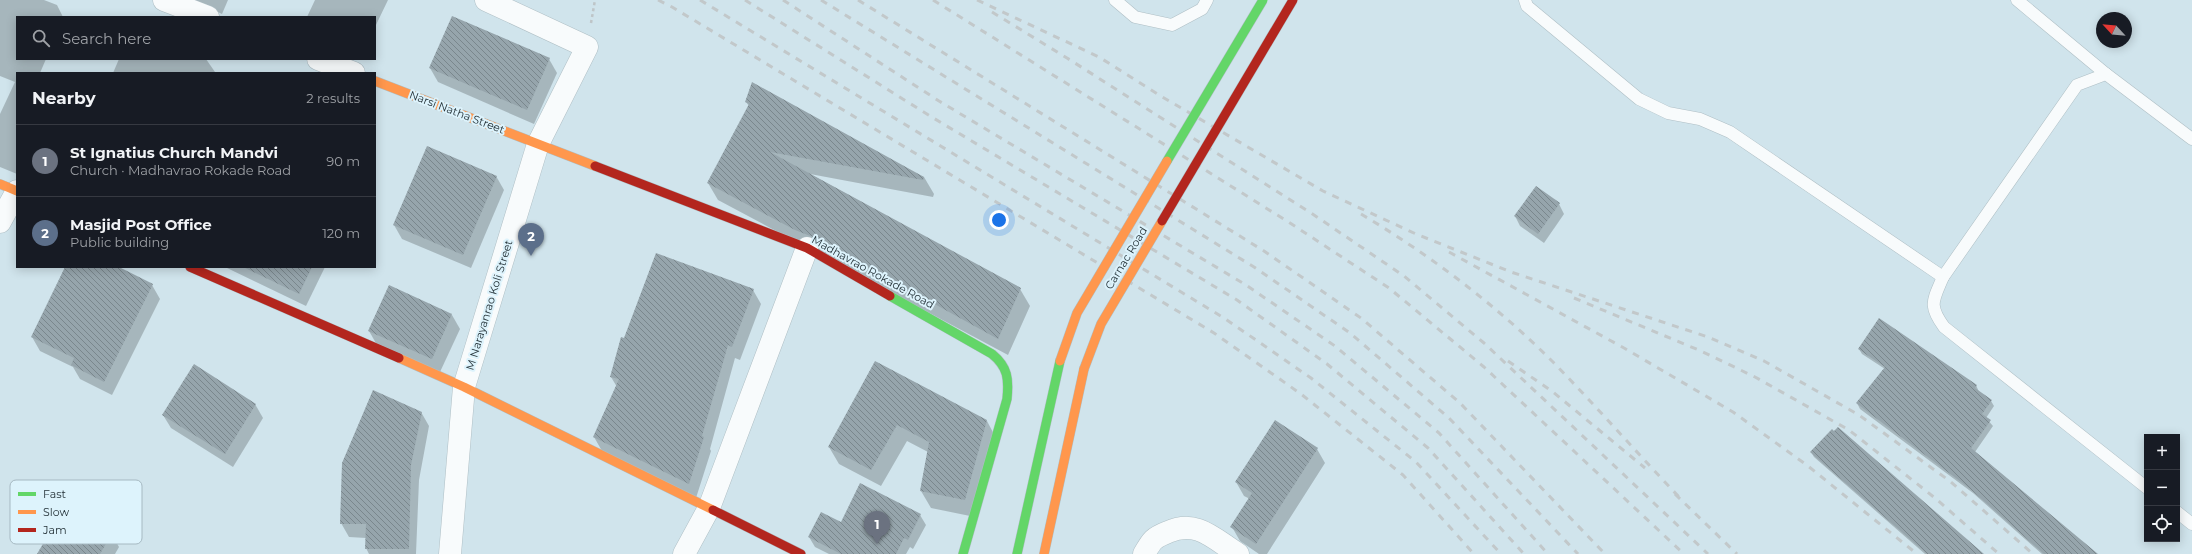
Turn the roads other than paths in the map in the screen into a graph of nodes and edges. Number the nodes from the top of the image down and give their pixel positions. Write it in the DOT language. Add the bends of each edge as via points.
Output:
graph roads {
  1 [pos="164,0"];
  2 [pos="486,0"];
  3 [pos="1115,0"];
  4 [pos="1208,0"];
  5 [pos="1263,0"];
  6 [pos="1293,0"];
  7 [pos="1525,0"];
  8 [pos="2016,0"];
  9 [pos="205,16"];
  10 [pos="321,60"];
  11 [pos="351,72"];
  12 [pos="2106,74"];
  13 [pos="376,81"];
  14 [pos="2192,139"];
  15 [pos="538,144"];
  16 [pos="0,184"];
  17 [pos="16,191"];
  18 [pos="16,193"];
  19 [pos="0,222"];
  20 [pos="807,248"];
  21 [pos="192,268"];
  22 [pos="1943,277"];
  23 [pos="464,387"];
  24 [pos="2144,486"];
  25 [pos="709,508"];
  26 [pos="2180,514"];
  27 [pos="2192,524"];
  28 [pos="450,554"];
  29 [pos="684,554"];
  30 [pos="801,554"];
  31 [pos="963,554"];
  32 [pos="1017,554"];
  33 [pos="1044,554"];
  34 [pos="1144,554"];
  35 [pos="1238,554"];
  1 -- 9 [label="street"];
  2 -- 15 [label="street, M Narayanrao Koli Street" via="587,47"];
  3 -- 4 [label="lane" via="1135,17 1172,25 1202,9"];
  5 -- 32 [label="street, Carnac Road, bridge" via="1077,313 1060,361"];
  6 -- 33 [label="street, Carnac Road, bridge" via="1101,324 1084,370"];
  7 -- 22 [label="lane" via="1527,6 1639,99 1668,113 1700,118 1730,132"];
  8 -- 12 [label="lane"];
  10 -- 11 [label="street"];
  12 -- 14 [label="lane"];
  12 -- 22 [label="lane" via="2077,85"];
  13 -- 15 [label="street, Narsi Natha Street"];
  15 -- 20 [label="street, Madhavrao Rokade Road"];
  15 -- 23 [label="street, M Narayanrao Koli Street"];
  16 -- 17 [label="street"];
  18 -- 19 [label="street"];
  20 -- 25 [label="street"];
  20 -- 31 [label="street, Madhavrao Rokade Road" via="1003,362 1009,376 1006,399"];
  21 -- 23 [label="street"];
  22 -- 24 [label="lane" via="1934,298 1934,313 1944,327"];
  23 -- 25 [label="street"];
  23 -- 28 [label="street, M Narayanrao Koli Street"];
  25 -- 29 [label="street"];
  25 -- 30 [label="street"];
  26 -- 27 [label="lane"];
  34 -- 35 [label="street" via="1153,538 1181,526 1197,528"];
}
